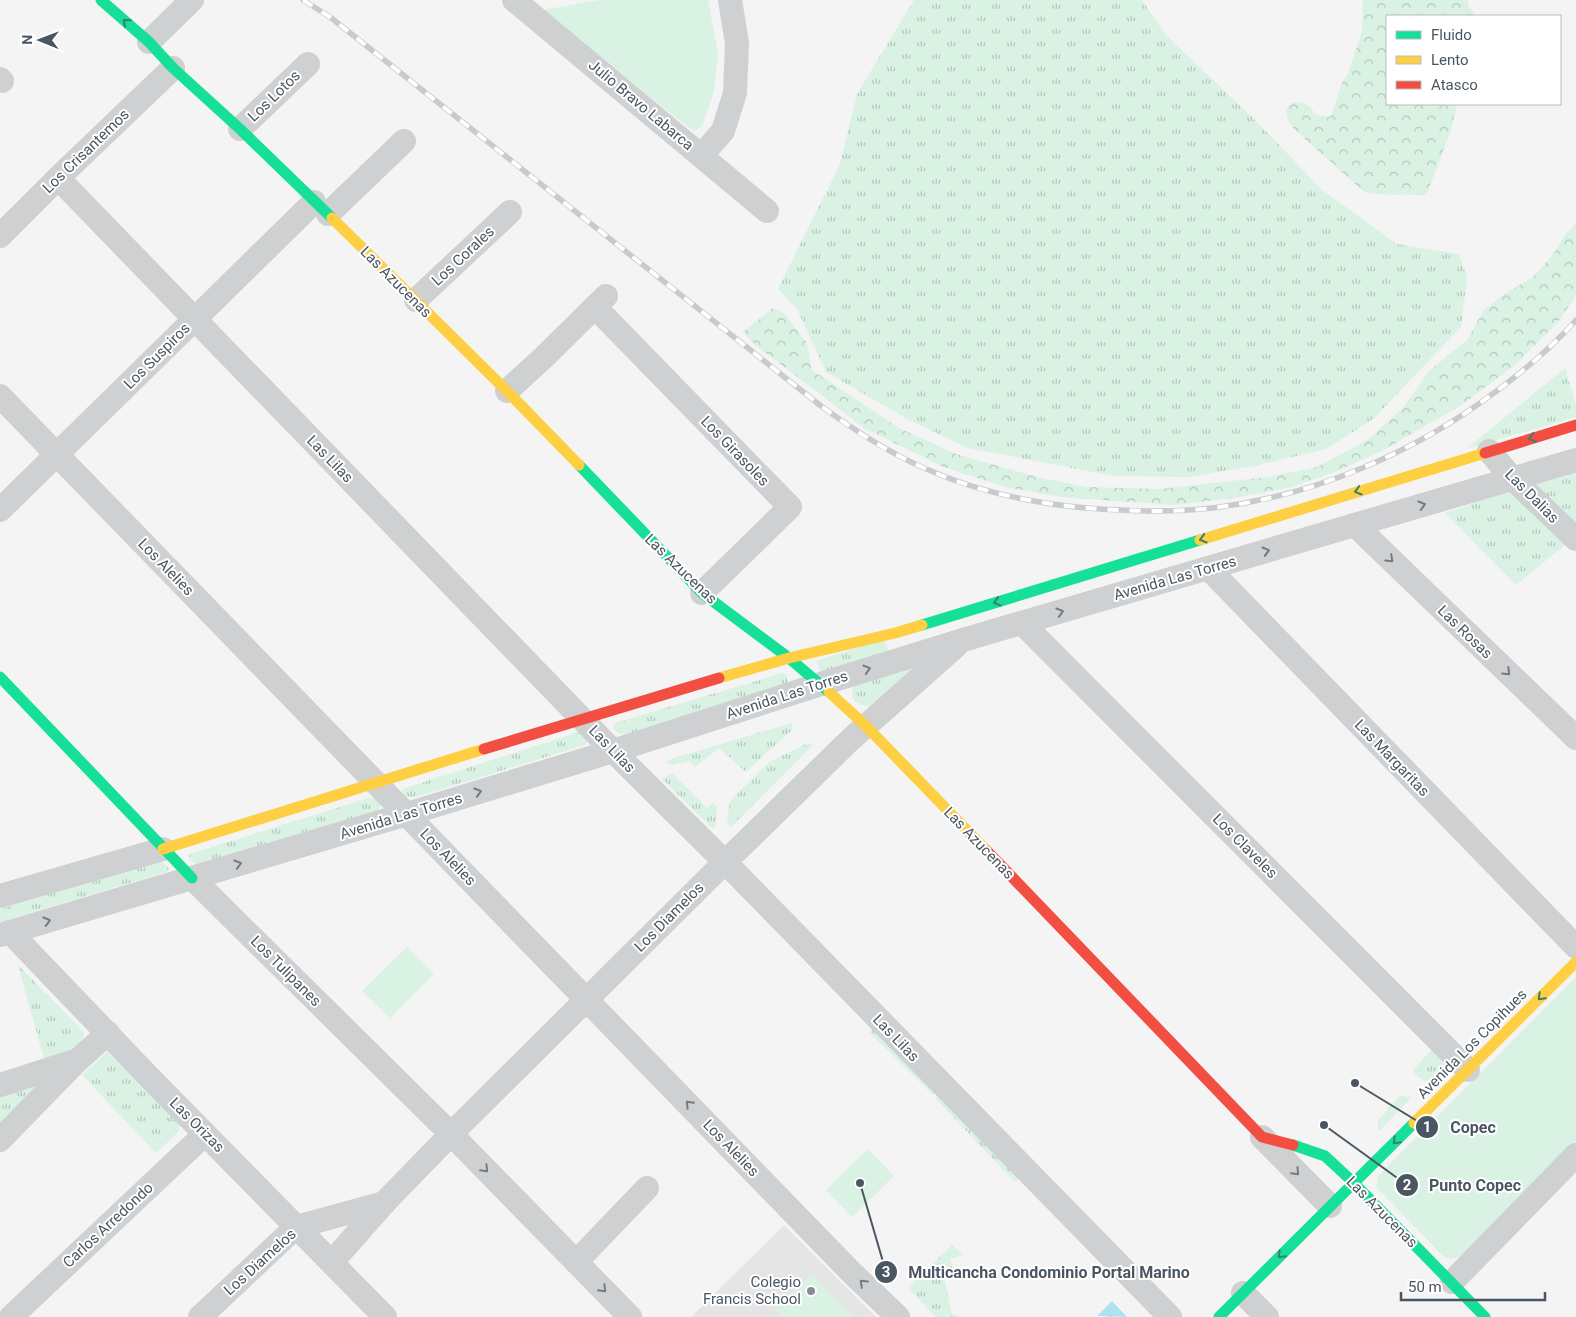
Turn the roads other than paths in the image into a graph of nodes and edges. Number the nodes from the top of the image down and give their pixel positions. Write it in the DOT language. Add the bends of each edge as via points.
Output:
graph roads {
  1 [pos="101,0"];
  2 [pos="192,0"];
  3 [pos="730,0"];
  4 [pos="519,2"];
  5 [pos="149,42"];
  6 [pos="308,64"];
  7 [pos="174,68"];
  8 [pos="240,129"];
  9 [pos="404,141"];
  10 [pos="702,155"];
  11 [pos="58,178"];
  12 [pos="321,208"];
  13 [pos="767,211"];
  14 [pos="510,212"];
  15 [pos="0,236"];
  16 [pos="416,300"];
  17 [pos="194,319"];
  18 [pos="507,391"];
  19 [pos="0,396"];
  20 [pos="1576,426"];
  21 [pos="1489,451"];
  22 [pos="58,454"];
  23 [pos="1576,460"];
  24 [pos="1513,479"];
  25 [pos="0,510"];
  26 [pos="1355,525"];
  27 [pos="1576,539"];
  28 [pos="1208,568"];
  29 [pos="702,593"];
  30 [pos="1022,623"];
  31 [pos="963,640"];
  32 [pos="789,658"];
  33 [pos="0,677"];
  34 [pos="821,684"];
  35 [pos="582,719"];
  36 [pos="866,726"];
  37 [pos="1576,738"];
  38 [pos="613,751"];
  39 [pos="375,784"];
  40 [pos="407,814"];
  41 [pos="163,849"];
  42 [pos="725,862"];
  43 [pos="192,878"];
  44 [pos="0,896"];
  45 [pos="5,933"];
  46 [pos="1576,947"];
  47 [pos="1576,962"];
  48 [pos="586,1000"];
  49 [pos="108,1033"];
  50 [pos="78,1060"];
  51 [pos="1468,1070"];
  52 [pos="0,1085"];
  53 [pos="205,1134"];
  54 [pos="451,1134"];
  55 [pos="1262,1137"];
  56 [pos="0,1140"];
  57 [pos="1572,1169"];
  58 [pos="1354,1183"];
  59 [pos="647,1188"];
  60 [pos="384,1203"];
  61 [pos="1330,1206"];
  62 [pos="296,1227"];
  63 [pos="332,1262"];
  64 [pos="576,1262"];
  65 [pos="1452,1282"];
  66 [pos="1243,1292"];
  67 [pos="11,1317"];
  68 [pos="200,1317"];
  69 [pos="385,1317"];
  70 [pos="630,1317"];
  71 [pos="898,1317"];
  72 [pos="1170,1317"];
  73 [pos="1219,1317"];
  74 [pos="1267,1317"];
  75 [pos="1485,1317"];
  5 -- 1 [label="street, Las Azucenas, one-way"];
  2 -- 5 [label="street"];
  3 -- 10 [label="street" via="738,43 735,93 724,131"];
  4 -- 10 [label="street, Julio Bravo Labarca"];
  5 -- 7 [label="street, Las Azucenas"];
  6 -- 8 [label="street, Los Lotos"];
  7 -- 8 [label="street, Las Azucenas"];
  7 -- 11 [label="street, Los Crisantemos"];
  8 -- 12 [label="street, Las Azucenas"];
  9 -- 12 [label="street, Los Suspiros"];
  10 -- 13 [label="street, Julio Bravo Labarca"];
  11 -- 15 [label="street, Los Crisantemos"];
  11 -- 17 [label="street, Las Lilas"];
  12 -- 16 [label="street, Las Azucenas"];
  12 -- 17 [label="street, Los Suspiros"];
  14 -- 16 [label="street, Los Corales"];
  16 -- 18 [label="street, Las Azucenas"];
  17 -- 22 [label="street, Los Suspiros"];
  17 -- 35 [label="street, Las Lilas"];
  18 -- 29 [label="street, Las Azucenas"];
  18 -- 29 [label="street, Los Girasoles" via="600,301 790,508"];
  19 -- 22 [label="street, Los Alelies"];
  20 -- 21 [label="street, Avenida Las Torres, one-way"];
  21 -- 24 [label="street, Las Dalias"];
  21 -- 32 [label="street, Avenida Las Torres, one-way" via="895,633"];
  22 -- 25 [label="street, Los Suspiros"];
  22 -- 39 [label="street, Los Alelies"];
  23 -- 24 [label="street, Avenida Las Torres"];
  26 -- 24 [label="street, Avenida Las Torres, one-way"];
  24 -- 27 [label="street, Las Dalias"];
  28 -- 26 [label="street, Avenida Las Torres, one-way"];
  26 -- 37 [label="street, Las Rosas, one-way"];
  30 -- 28 [label="street, Avenida Las Torres, one-way"];
  28 -- 46 [label="street, Las Margaritas"];
  29 -- 32 [label="street, Las Azucenas"];
  30 -- 31 [label="street, Avenida Las Torres"];
  30 -- 51 [label="street, Los Claveles"];
  34 -- 31 [label="street, Avenida Las Torres, one-way"];
  31 -- 36 [label="street, Los Diamelos"];
  32 -- 34 [label="street, Las Azucenas"];
  32 -- 35 [label="street, Avenida Las Torres"];
  33 -- 41 [label="street, Los Tulipanes"];
  34 -- 36 [label="street, Las Azucenas"];
  34 -- 38 [label="street, Avenida Las Torres"];
  35 -- 38 [label="street, Las Lilas"];
  35 -- 39 [label="street, Avenida Las Torres"];
  36 -- 42 [label="street, Los Diamelos"];
  36 -- 55 [label="street, Las Azucenas"];
  40 -- 38 [label="street, Avenida Las Torres, one-way"];
  38 -- 42 [label="street, Las Lilas"];
  39 -- 40 [label="street, Los Alelies"];
  39 -- 41 [label="street, Avenida Las Torres"];
  43 -- 40 [label="street, Avenida Las Torres, one-way"];
  40 -- 48 [label="street, Los Alelies"];
  41 -- 43 [label="street, Los Tulipanes"];
  41 -- 44 [label="street, Avenida Las Torres"];
  42 -- 48 [label="street, Los Diamelos"];
  42 -- 72 [label="street, Las Lilas"];
  45 -- 43 [label="street, Avenida Las Torres, one-way"];
  43 -- 54 [label="street, Los Tulipanes"];
  45 -- 49 [label="street, Las Orizas"];
  47 -- 51 [label="street, Avenida Los Copihues, one-way"];
  48 -- 54 [label="street, Los Diamelos"];
  71 -- 48 [label="street, Los Alelies, one-way"];
  49 -- 50 [label="street"];
  49 -- 53 [label="street, Las Orizas"];
  50 -- 52 [label="street"];
  50 -- 56 [label="street"];
  51 -- 58 [label="street, Avenida Los Copihues, one-way"];
  53 -- 62 [label="street, Las Orizas"];
  53 -- 67 [label="street, Carlos Arredondo"];
  54 -- 60 [label="street, Los Diamelos"];
  54 -- 64 [label="street, Los Tulipanes, one-way"];
  55 -- 58 [label="street, Las Azucenas" via="1325,1156"];
  55 -- 61 [label="street, Las Azucenas, one-way"];
  57 -- 65 [label="street"];
  58 -- 61 [label="street, Avenida Los Copihues"];
  58 -- 65 [label="street, Las Azucenas"];
  59 -- 64 [label="street"];
  60 -- 62 [label="street, Los Diamelos"];
  60 -- 63 [label="street, Los Diamelos"];
  61 -- 66 [label="street, Avenida Los Copihues, one-way"];
  62 -- 63 [label="street, Las Orizas"];
  62 -- 68 [label="street, Los Diamelos"];
  63 -- 69 [label="street, Las Orizas"];
  64 -- 70 [label="street, Los Tulipanes, one-way"];
  65 -- 75 [label="street, Las Azucenas"];
  66 -- 73 [label="street, Avenida Los Copihues"];
  66 -- 74 [label="street"];
}
